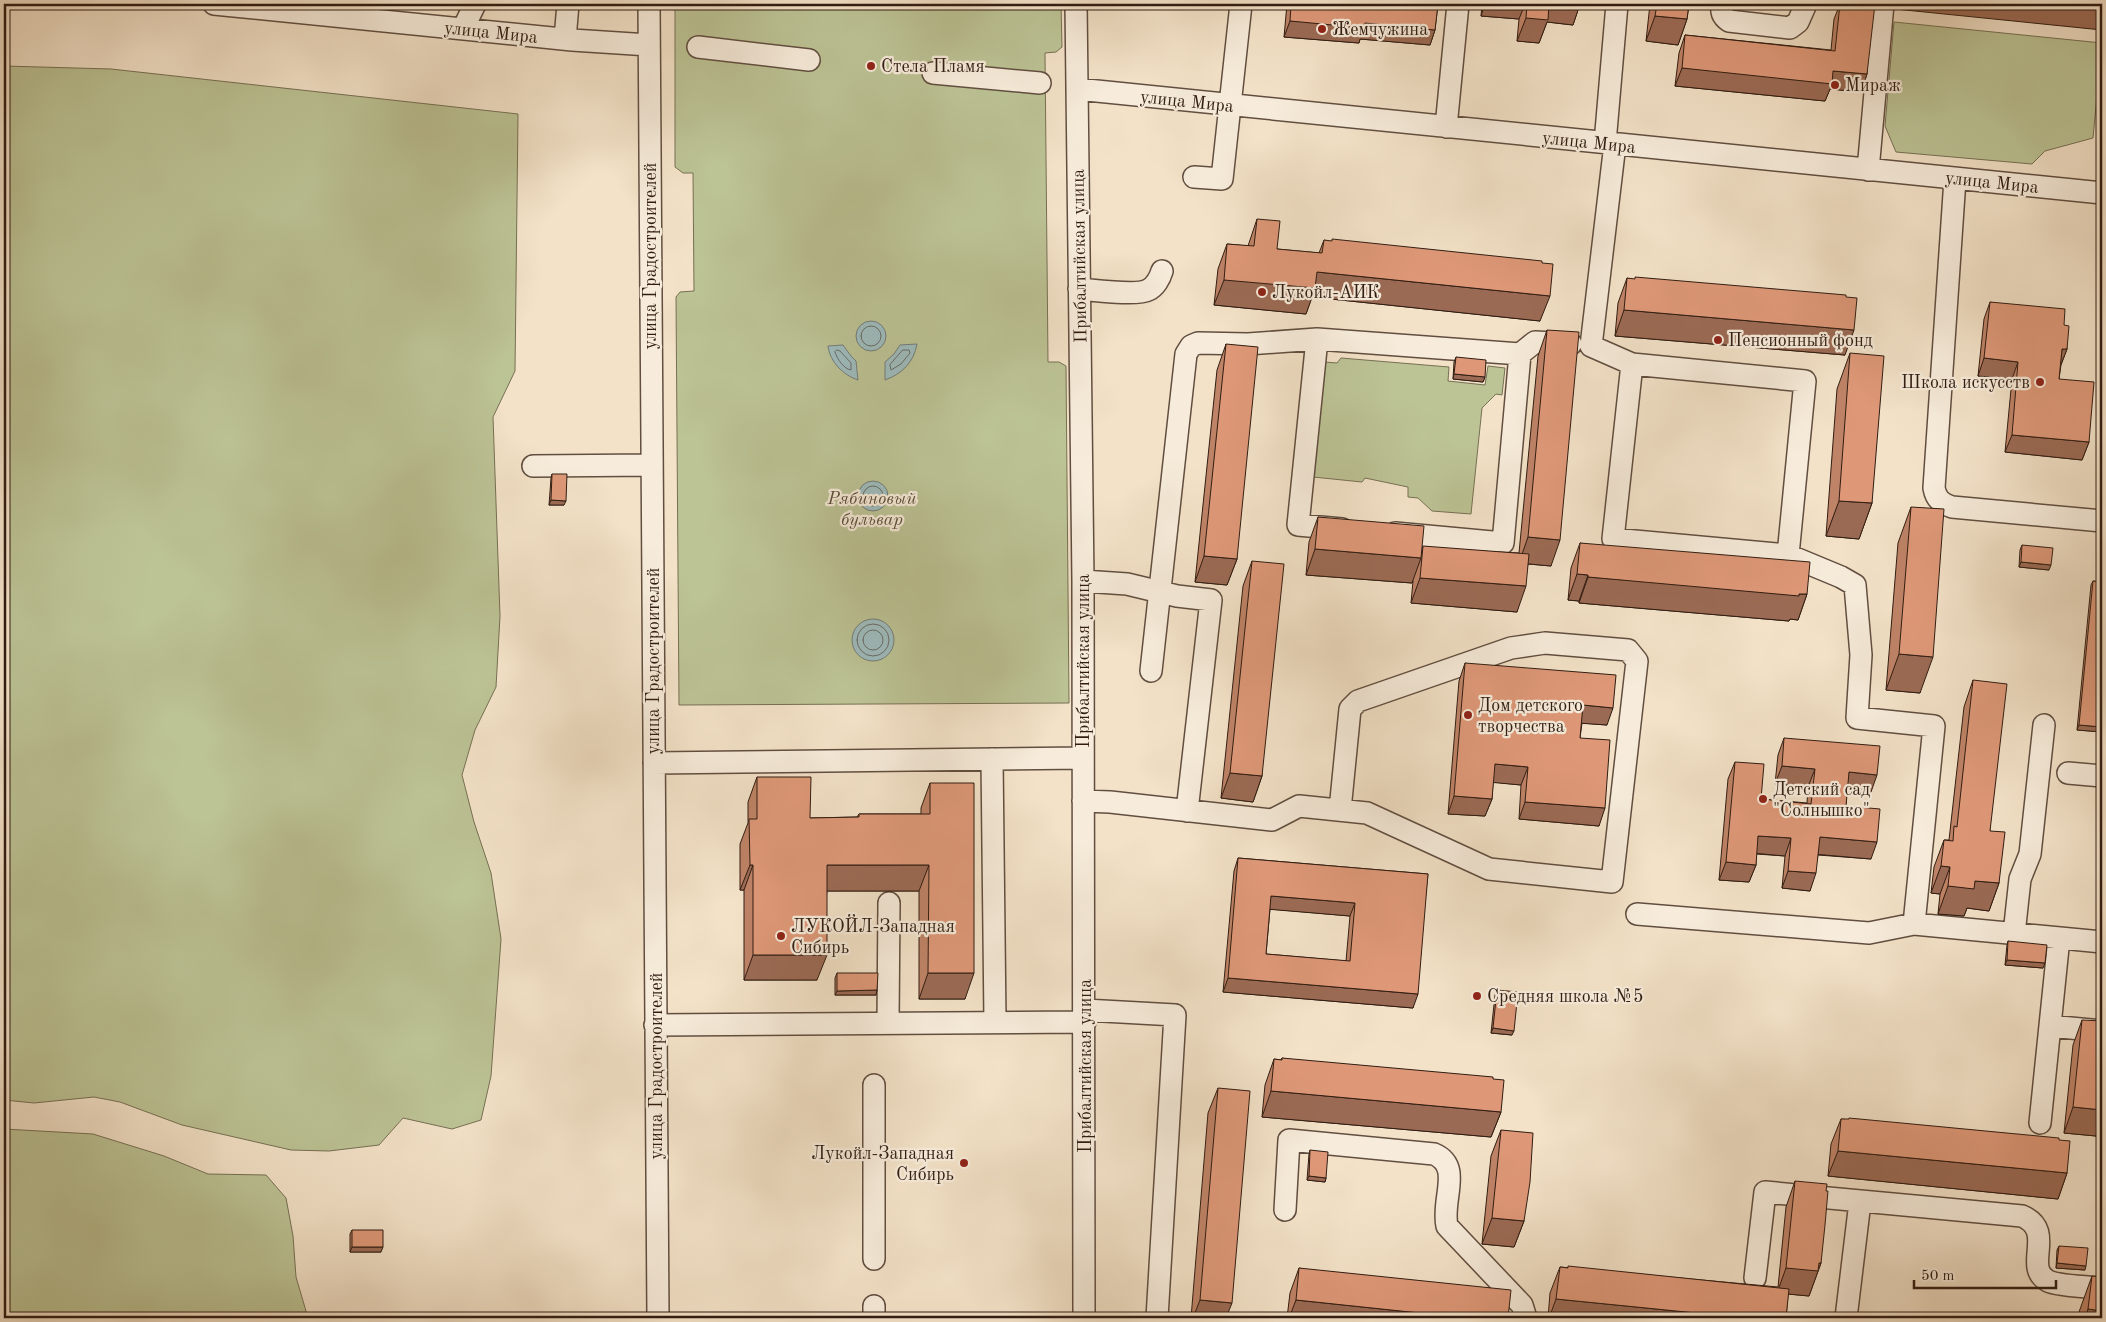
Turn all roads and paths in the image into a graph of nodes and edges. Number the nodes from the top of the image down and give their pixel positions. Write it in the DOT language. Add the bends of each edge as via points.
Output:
graph roads {
  1 [pos="214,4"];
  2 [pos="475,4"];
  3 [pos="568,4"];
  4 [pos="649,4"];
  5 [pos="1076,4"];
  6 [pos="1241,4"];
  7 [pos="1458,4"];
  8 [pos="1617,4"];
  9 [pos="1722,4"];
  10 [pos="1806,4"];
  11 [pos="1884,4"];
  12 [pos="463,29"];
  13 [pos="565,40"];
  14 [pos="649,45"];
  15 [pos="698,47"];
  16 [pos="809,60"];
  17 [pos="933,73"];
  18 [pos="1040,83"];
  19 [pos="1077,89"];
  20 [pos="1230,106"];
  21 [pos="1446,128"];
  22 [pos="1610,144"];
  23 [pos="1868,170"];
  24 [pos="1194,177"];
  25 [pos="1955,179"];
  26 [pos="2102,193"];
  27 [pos="1162,271"];
  28 [pos="1079,289"];
  29 [pos="1317,339"];
  30 [pos="1591,346"];
  31 [pos="1520,354"];
  32 [pos="1632,364"];
  33 [pos="652,465"];
  34 [pos="533,466"];
  35 [pos="2102,521"];
  36 [pos="1788,555"];
  37 [pos="1083,581"];
  38 [pos="1159,591"];
  39 [pos="1150,671"];
  40 [pos="2044,725"];
  41 [pos="1083,758"];
  42 [pos="992,759"];
  43 [pos="654,763"];
  44 [pos="2068,772"];
  45 [pos="2102,776"];
  46 [pos="1083,801"];
  47 [pos="1340,810"];
  48 [pos="1187,811"];
  49 [pos="889,903"];
  50 [pos="1637,914"];
  51 [pos="1914,924"];
  52 [pos="2014,934"];
  53 [pos="2059,938"];
  54 [pos="2102,942"];
  55 [pos="1085,1016"];
  56 [pos="888,1022"];
  57 [pos="995,1022"];
  58 [pos="655,1025"];
  59 [pos="2050,1026"];
  60 [pos="2102,1031"];
  61 [pos="874,1085"];
  62 [pos="2040,1123"];
  63 [pos="1860,1202"];
  64 [pos="1285,1210"];
  65 [pos="874,1259"];
  66 [pos="1755,1278"];
  67 [pos="2102,1288"];
  68 [pos="658,1318"];
  69 [pos="1084,1318"];
  70 [pos="1157,1318"];
  71 [pos="1526,1318"];
  72 [pos="1846,1318"];
  1 -- 12 [label="street, улица Мира"];
  2 -- 12 [label="street"];
  3 -- 13 [label="street"];
  4 -- 14 [label="street, улица Градостроителей"];
  5 -- 19 [label="street, Прибалтийская улица"];
  6 -- 20 [label="street"];
  7 -- 21 [label="street"];
  8 -- 22 [label="street"];
  9 -- 10 [label="street" via="1721,12 1730,21 1790,28 1798,22"];
  11 -- 23 [label="street"];
  12 -- 13 [label="street, улица Мира"];
  13 -- 14 [label="street, улица Мира"];
  14 -- 33 [label="street, улица Градостроителей"];
  15 -- 16 [label="street"];
  17 -- 18 [label="street"];
  19 -- 20 [label="street, улица Мира"];
  19 -- 28 [label="street, Прибалтийская улица"];
  20 -- 21 [label="street, улица Мира"];
  20 -- 24 [label="street" via="1222,179"];
  21 -- 22 [label="street, улица Мира"];
  22 -- 23 [label="street, улица Мира"];
  22 -- 30 [label="street"];
  23 -- 25 [label="street, улица Мира"];
  25 -- 26 [label="street, улица Мира"];
  25 -- 35 [label="street" via="1935,497 1952,507"];
  27 -- 28 [label="street" via="1147,291"];
  28 -- 37 [label="street, Прибалтийская улица"];
  29 -- 31 [label="street"];
  29 -- 31 [label="street" via="1298,524 1503,543"];
  29 -- 38 [label="street" via="1248,344 1198,343 1191,346 1186,354"];
  30 -- 31 [label="street" via="1535,342"];
  30 -- 32 [label="street"];
  32 -- 36 [label="street" via="1806,381"];
  32 -- 36 [label="street" via="1613,539"];
  33 -- 34 [label="street"];
  33 -- 43 [label="street, улица Градостроителей"];
  36 -- 51 [label="street" via="1855,585 1861,655 1857,718 1934,726"];
  37 -- 38 [label="street" via="1127,584"];
  37 -- 41 [label="street, Прибалтийская улица"];
  38 -- 39 [label="street"];
  38 -- 48 [label="street" via="1211,600"];
  40 -- 52 [label="street" via="2030,854 2020,879"];
  41 -- 42 [label="street"];
  41 -- 46 [label="street, Прибалтийская улица"];
  42 -- 43 [label="street"];
  42 -- 57 [label="street"];
  43 -- 58 [label="street, улица Градостроителей"];
  44 -- 45 [label="street"];
  46 -- 48 [label="street"];
  46 -- 55 [label="street, Прибалтийская улица"];
  47 -- 47 [label="street" via="1350,709 1358,701 1511,648 1545,643 1628,650 1637,662 1612,882 1489,869 1367,813"];
  47 -- 48 [label="street" via="1299,806 1272,820"];
  49 -- 56 [label="street"];
  50 -- 51 [label="street" via="1869,934"];
  51 -- 52 [label="street"];
  52 -- 53 [label="street"];
  53 -- 54 [label="street"];
  53 -- 59 [label="street"];
  55 -- 57 [label="street"];
  55 -- 69 [label="street, Прибалтийская улица"];
  55 -- 70 [label="street" via="1175,1015"];
  56 -- 57 [label="street"];
  56 -- 58 [label="street"];
  58 -- 68 [label="street, улица Градостроителей"];
  59 -- 60 [label="street"];
  59 -- 62 [label="street"];
  61 -- 65 [label="street"];
  63 -- 66 [label="street" via="1765,1192"];
  63 -- 67 [label="street" via="2022,1216 2032,1220 2037,1228 2038,1265 2042,1276 2049,1282"];
  63 -- 72 [label="street"];
  64 -- 71 [label="street" via="1290,1140 1441,1157 1450,1170 1445,1216 1447,1226 1522,1305"];
}
